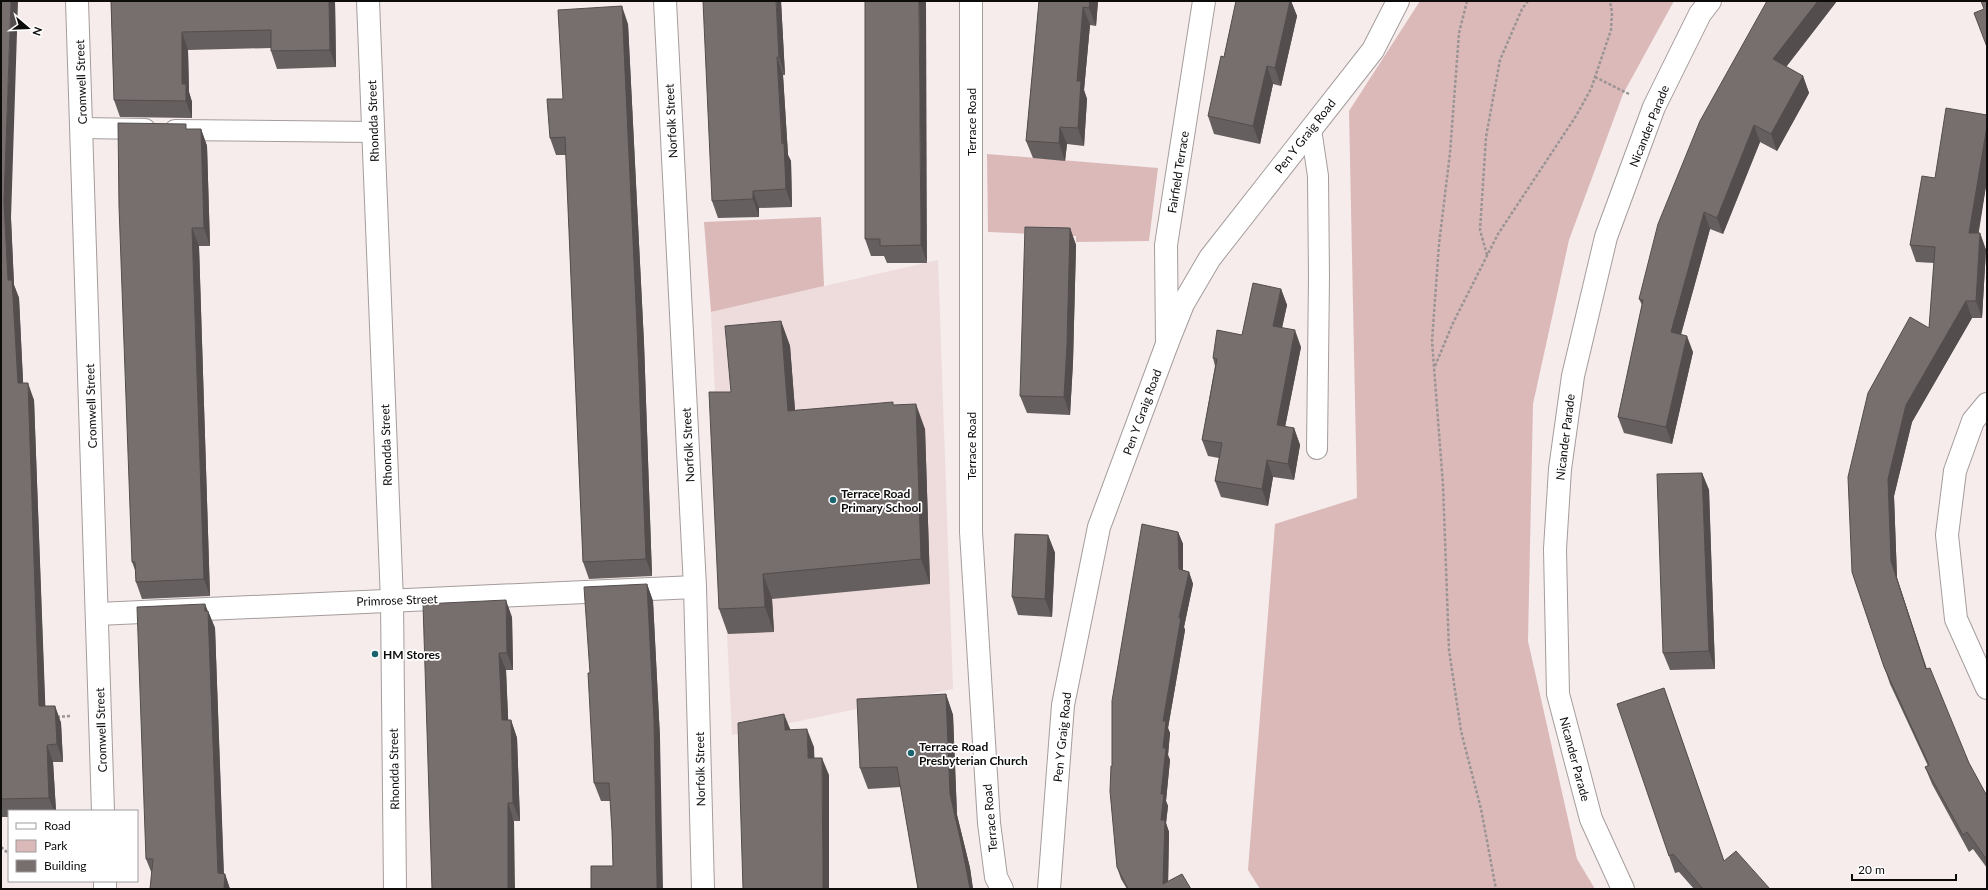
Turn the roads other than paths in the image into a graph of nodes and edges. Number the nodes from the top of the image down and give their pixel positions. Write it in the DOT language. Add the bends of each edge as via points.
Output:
graph roads {
  1 [pos="77,1"];
  2 [pos="368,1"];
  3 [pos="665,1"];
  4 [pos="971,1"];
  5 [pos="1204,1"];
  6 [pos="1398,1"];
  7 [pos="1710,1"];
  8 [pos="82,128"];
  9 [pos="1311,129"];
  10 [pos="373,132"];
  11 [pos="1167,344"];
  12 [pos="1987,404"];
  13 [pos="1317,449"];
  14 [pos="695,587"];
  15 [pos="392,601"];
  16 [pos="98,614"];
  17 [pos="1987,688"];
  18 [pos="103,810"];
  19 [pos="395,889"];
  20 [pos="703,889"];
  21 [pos="1002,889"];
  22 [pos="1049,889"];
  23 [pos="1623,889"];
  1 -- 8 [label="street, Cromwell Street"];
  2 -- 10 [label="street, Rhondda Street"];
  3 -- 14 [label="street, Norfolk Street"];
  4 -- 21 [label="street, Terrace Road" via="971,532 989,823 996,877"];
  5 -- 11 [label="street, Fairfield Terrace" via="1166,245"];
  6 -- 9 [label="street, Pen Y Graig Road" via="1373,50"];
  7 -- 23 [label="street, Nicander Parade" via="1700,14 1654,107 1606,237 1573,376 1560,469 1555,549 1558,694 1591,819"];
  8 -- 10 [label="lane"];
  8 -- 16 [label="street, Cromwell Street"];
  9 -- 11 [label="street, Pen Y Graig Road" via="1210,258 1183,304"];
  9 -- 13 [label="lane" via="1318,176"];
  10 -- 15 [label="street, Rhondda Street"];
  11 -- 22 [label="street, Pen Y Graig Road" via="1099,527 1063,705"];
  12 -- 17 [label="street" via="1973,421 1955,471 1947,536 1956,619"];
  14 -- 15 [label="street, Primrose Street"];
  14 -- 20 [label="street, Norfolk Street"];
  15 -- 16 [label="street, Primrose Street"];
  15 -- 19 [label="street, Rhondda Street"];
  16 -- 18 [label="street, Cromwell Street"];
}
